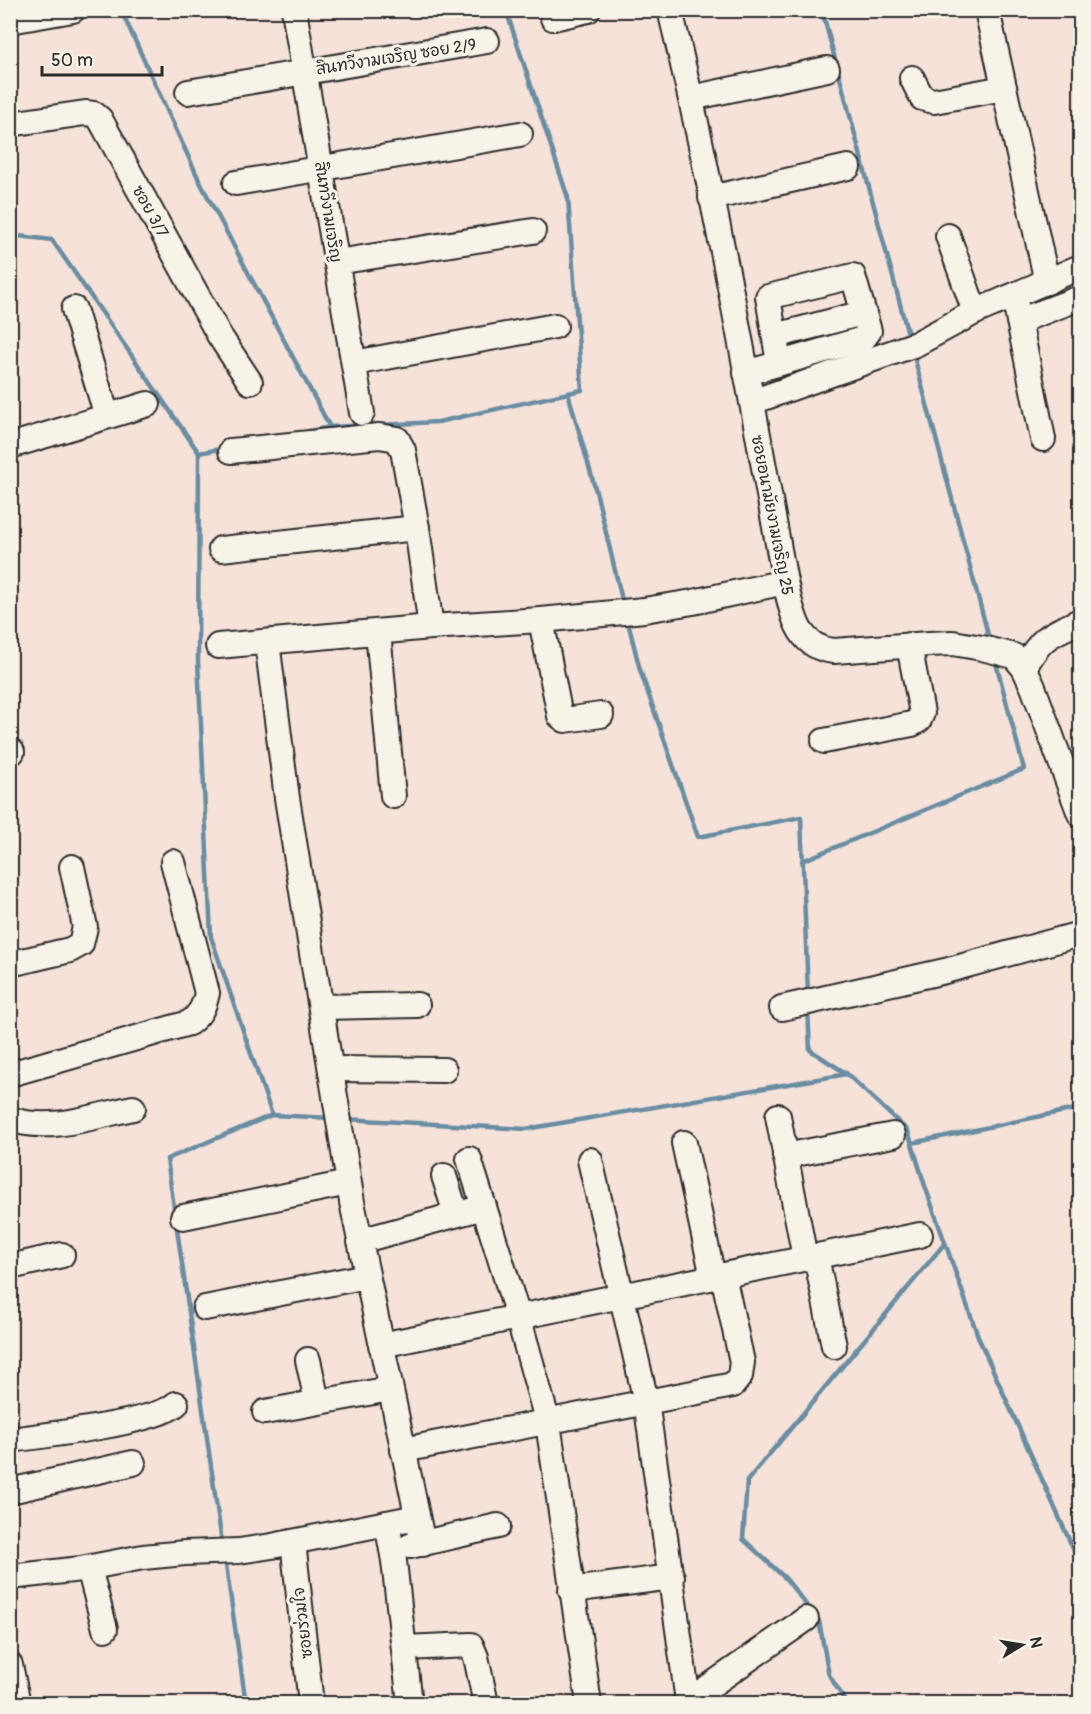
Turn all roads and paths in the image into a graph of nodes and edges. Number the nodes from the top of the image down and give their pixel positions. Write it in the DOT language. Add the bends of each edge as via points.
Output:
graph roads {
  1 [pos="73,10"];
  2 [pos="294,10"];
  3 [pos="588,10"];
  4 [pos="670,10"];
  5 [pos="987,10"];
  6 [pos="552,18"];
  7 [pos="10,21"];
  8 [pos="487,41"];
  9 [pos="827,69"];
  10 [pos="305,71"];
  11 [pos="912,78"];
  12 [pos="1004,88"];
  13 [pos="188,92"];
  14 [pos="691,98"];
  15 [pos="10,124"];
  16 [pos="519,134"];
  17 [pos="848,167"];
  18 [pos="322,168"];
  19 [pos="236,183"];
  20 [pos="711,198"];
  21 [pos="533,231"];
  22 [pos="948,236"];
  23 [pos="337,262"];
  24 [pos="1080,267"];
  25 [pos="1047,282"];
  26 [pos="1014,296"];
  27 [pos="1080,298"];
  28 [pos="74,309"];
  29 [pos="975,312"];
  30 [pos="863,313"];
  31 [pos="1019,321"];
  32 [pos="555,326"];
  33 [pos="775,336"];
  34 [pos="354,363"];
  35 [pos="779,363"];
  36 [pos="746,373"];
  37 [pos="250,382"];
  38 [pos="752,402"];
  39 [pos="148,404"];
  40 [pos="362,413"];
  41 [pos="107,416"];
  42 [pos="1043,439"];
  43 [pos="11,445"];
  44 [pos="231,451"];
  45 [pos="417,528"];
  46 [pos="221,549"];
  47 [pos="785,582"];
  48 [pos="541,620"];
  49 [pos="1080,621"];
  50 [pos="431,627"];
  51 [pos="378,632"];
  52 [pos="267,642"];
  53 [pos="909,645"];
  54 [pos="218,646"];
  55 [pos="1024,668"];
  56 [pos="601,715"];
  57 [pos="824,741"];
  58 [pos="393,796"];
  59 [pos="1080,810"];
  60 [pos="173,862"];
  61 [pos="72,867"];
  62 [pos="1080,934"];
  63 [pos="10,964"];
  64 [pos="417,1005"];
  65 [pos="321,1007"];
  66 [pos="782,1008"];
  67 [pos="331,1069"];
  68 [pos="444,1070"];
  69 [pos="10,1074"];
  70 [pos="133,1108"];
  71 [pos="778,1116"];
  72 [pos="10,1119"];
  73 [pos="893,1135"];
  74 [pos="684,1143"];
  75 [pos="785,1156"];
  76 [pos="469,1159"];
  77 [pos="590,1160"];
  78 [pos="444,1176"];
  79 [pos="348,1182"];
  80 [pos="484,1207"];
  81 [pos="456,1214"];
  82 [pos="183,1217"];
  83 [pos="920,1236"];
  84 [pos="360,1241"];
  85 [pos="62,1255"];
  86 [pos="811,1257"];
  87 [pos="10,1267"];
  88 [pos="367,1276"];
  89 [pos="718,1276"];
  90 [pos="621,1296"];
  91 [pos="205,1308"];
  92 [pos="519,1316"];
  93 [pos="381,1345"];
  94 [pos="834,1346"];
  95 [pos="308,1360"];
  96 [pos="390,1389"];
  97 [pos="317,1401"];
  98 [pos="646,1401"];
  99 [pos="176,1404"];
  100 [pos="265,1412"];
  101 [pos="548,1423"];
  102 [pos="10,1440"];
  103 [pos="403,1450"];
  104 [pos="133,1463"];
  105 [pos="10,1491"];
  106 [pos="417,1517"];
  107 [pos="387,1523"];
  108 [pos="498,1526"];
  109 [pos="293,1542"];
  110 [pos="423,1544"];
  111 [pos="392,1550"];
  112 [pos="89,1568"];
  113 [pos="672,1576"];
  114 [pos="10,1577"];
  115 [pos="571,1590"];
  116 [pos="806,1619"];
  117 [pos="105,1629"];
  118 [pos="404,1648"];
  119 [pos="10,1665"];
  120 [pos="686,1702"];
  121 [pos="18,1704"];
  122 [pos="311,1704"];
  123 [pos="410,1704"];
  124 [pos="486,1704"];
  125 [pos="589,1704"];
  1 -- 7 [label="street"];
  2 -- 10 [label="street, สินทวีงามเจริญ"];
  3 -- 6 [label="street"];
  4 -- 14 [label="street, ซอยอนามัยงามเจริญ 25"];
  5 -- 12 [label="street"];
  8 -- 10 [label="street, สินทวีงามเจริญ ซอย 2/9"];
  9 -- 14 [label="street"];
  10 -- 13 [label="street, สินทวีงามเจริญ ซอย 2/9"];
  10 -- 18 [label="street, สินทวีงามเจริญ"];
  11 -- 12 [label="street" via="922,98 934,101"];
  12 -- 25 [label="street"];
  14 -- 20 [label="street, ซอยอนามัยงามเจริญ 25"];
  15 -- 37 [label="street, ซอย 3/7" via="85,113 100,119 219,335"];
  16 -- 18 [label="street"];
  17 -- 20 [label="street"];
  18 -- 19 [label="street"];
  18 -- 23 [label="street, สินทวีงามเจริญ"];
  20 -- 36 [label="street, ซอยอนามัยงามเจริญ 25"];
  21 -- 23 [label="street"];
  22 -- 29 [label="street"];
  23 -- 34 [label="street, สินทวีงามเจริญ"];
  24 -- 25 [label="street"];
  25 -- 26 [label="street"];
  26 -- 29 [label="street"];
  26 -- 31 [label="street"];
  27 -- 31 [label="street"];
  28 -- 41 [label="street"];
  29 -- 38 [label="street" via="916,344"];
  30 -- 33 [label="street"];
  30 -- 33 [label="street" via="853,276 772,295 768,302"];
  30 -- 35 [label="street" via="869,331 863,339"];
  31 -- 42 [label="street"];
  32 -- 34 [label="street"];
  33 -- 35 [label="street"];
  34 -- 40 [label="street, สินทวีงามเจริญ"];
  35 -- 36 [label="street"];
  36 -- 38 [label="street, ซอยอนามัยงามเจริญ 25"];
  38 -- 47 [label="street, ซอยอนามัยงามเจริญ 25"];
  39 -- 41 [label="street"];
  41 -- 43 [label="street"];
  44 -- 45 [label="street" via="392,436 403,450"];
  45 -- 46 [label="street"];
  45 -- 50 [label="street"];
  47 -- 48 [label="street" via="644,610"];
  47 -- 53 [label="street, ซอยอนามัยงามเจริญ 25" via="794,618 813,645 834,651"];
  48 -- 50 [label="street"];
  48 -- 56 [label="street" via="560,716 565,720"];
  49 -- 55 [label="street" via="1047,636"];
  50 -- 51 [label="street"];
  51 -- 52 [label="street"];
  51 -- 58 [label="street"];
  52 -- 54 [label="street"];
  52 -- 65 [label="street" via="287,798"];
  53 -- 55 [label="street, ซอยอนามัยงามเจริญ 25" via="952,643 992,650 1014,656"];
  53 -- 57 [label="street" via="922,712 919,720"];
  55 -- 59 [label="street"];
  60 -- 69 [label="street" via="207,993 198,1016 189,1023"];
  61 -- 63 [label="street" via="85,927 81,944"];
  62 -- 66 [label="street" via="945,971"];
  64 -- 65 [label="street"];
  65 -- 67 [label="street"];
  67 -- 68 [label="street"];
  67 -- 79 [label="street"];
  70 -- 72 [label="street" via="50,1125"];
  71 -- 75 [label="street"];
  73 -- 75 [label="street"];
  74 -- 89 [label="street"];
  75 -- 86 [label="street"];
  76 -- 80 [label="street"];
  77 -- 90 [label="street"];
  78 -- 81 [label="street"];
  79 -- 82 [label="street"];
  79 -- 84 [label="street"];
  80 -- 81 [label="street"];
  80 -- 92 [label="street"];
  81 -- 84 [label="street"];
  83 -- 86 [label="street"];
  84 -- 88 [label="street"];
  85 -- 87 [label="street"];
  86 -- 89 [label="street"];
  86 -- 94 [label="street"];
  88 -- 91 [label="street"];
  88 -- 93 [label="street"];
  89 -- 90 [label="street"];
  89 -- 98 [label="street" via="742,1362 737,1382"];
  90 -- 92 [label="street"];
  90 -- 98 [label="street"];
  92 -- 93 [label="street"];
  92 -- 101 [label="street"];
  93 -- 96 [label="street"];
  95 -- 97 [label="street"];
  96 -- 97 [label="street"];
  96 -- 103 [label="street"];
  97 -- 100 [label="street"];
  98 -- 101 [label="street"];
  98 -- 113 [label="street"];
  99 -- 102 [label="street" via="163,1413"];
  101 -- 103 [label="street"];
  101 -- 115 [label="street"];
  103 -- 106 [label="street"];
  104 -- 105 [label="street"];
  106 -- 107 [label="street"];
  106 -- 110 [label="street"];
  107 -- 109 [label="street"];
  107 -- 111 [label="street"];
  108 -- 110 [label="street"];
  109 -- 112 [label="street" via="239,1551 143,1557"];
  109 -- 122 [label="street, ซอยร่วมใจ"];
  110 -- 111 [label="street"];
  111 -- 118 [label="street"];
  112 -- 114 [label="street"];
  112 -- 117 [label="street"];
  113 -- 115 [label="street"];
  113 -- 120 [label="street"];
  115 -- 125 [label="street"];
  116 -- 120 [label="street"];
  118 -- 123 [label="street"];
  118 -- 124 [label="street" via="471,1645"];
  119 -- 121 [label="street"];
}
